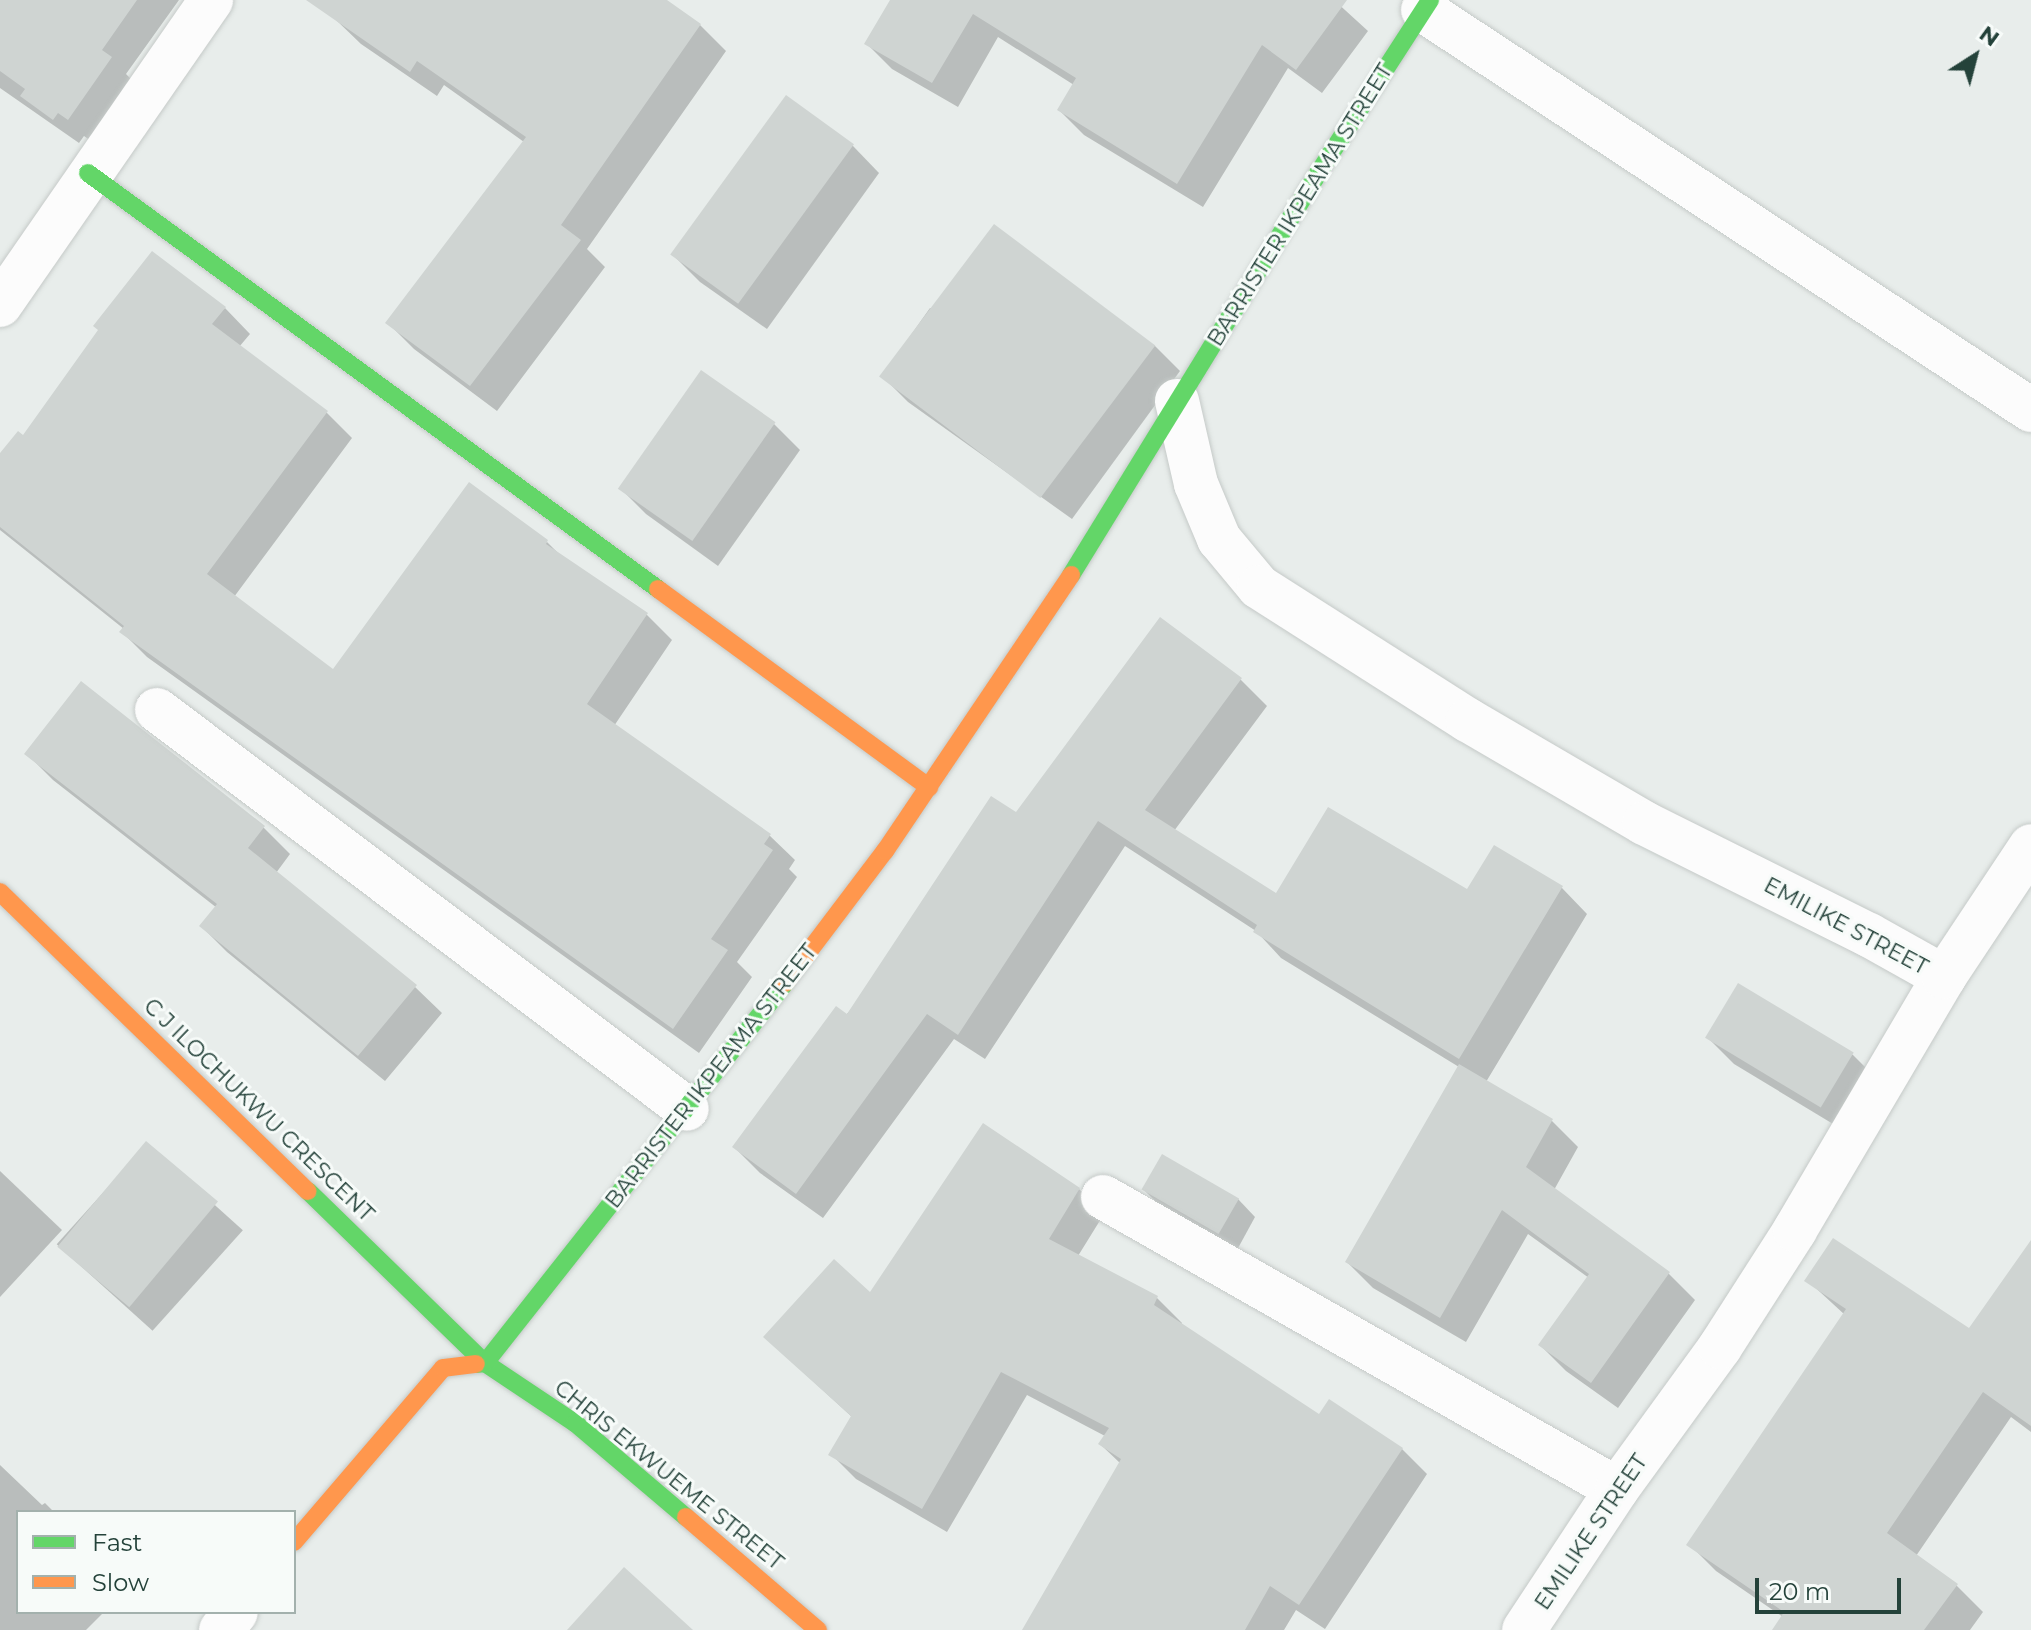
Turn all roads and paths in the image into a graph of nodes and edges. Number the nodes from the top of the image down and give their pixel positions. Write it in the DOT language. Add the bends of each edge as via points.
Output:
graph roads {
  1 [pos="211,0"];
  2 [pos="1426,5"];
  3 [pos="88,173"];
  4 [pos="0,305"];
  5 [pos="1177,401"];
  6 [pos="2031,410"];
  7 [pos="157,710"];
  8 [pos="929,787"];
  9 [pos="2031,846"];
  10 [pos="0,892"];
  11 [pos="1944,977"];
  12 [pos="687,1109"];
  13 [pos="1103,1197"];
  14 [pos="485,1363"];
  15 [pos="1617,1489"];
  16 [pos="296,1540"];
  17 [pos="234,1614"];
  18 [pos="221,1630"];
  19 [pos="818,1630"];
  20 [pos="1524,1630"];
  1 -- 3 [label="street"];
  2 -- 5 [label="street, BARRISTER IKPEAMA STREET"];
  2 -- 6 [label="street"];
  3 -- 4 [label="street"];
  3 -- 8 [label="street"];
  5 -- 8 [label="street, BARRISTER IKPEAMA STREET" via="1082,558"];
  5 -- 11 [label="street, EMILIKE STREET" via="1196,484 1219,539 1259,587 1468,720 1644,823"];
  7 -- 12 [label="street"];
  8 -- 12 [label="street, BARRISTER IKPEAMA STREET"];
  9 -- 11 [label="street"];
  10 -- 14 [label="street, C J ILOCHUKWU CRESCENT"];
  11 -- 15 [label="street, EMILIKE STREET" via="1795,1230 1720,1347"];
  12 -- 14 [label="street, BARRISTER IKPEAMA STREET"];
  13 -- 15 [label="street"];
  14 -- 16 [label="street" via="443,1368"];
  14 -- 19 [label="street, CHRIS EKWUEME STREET" via="575,1423"];
  15 -- 20 [label="street, EMILIKE STREET"];
  17 -- 18 [label="street"];
}
